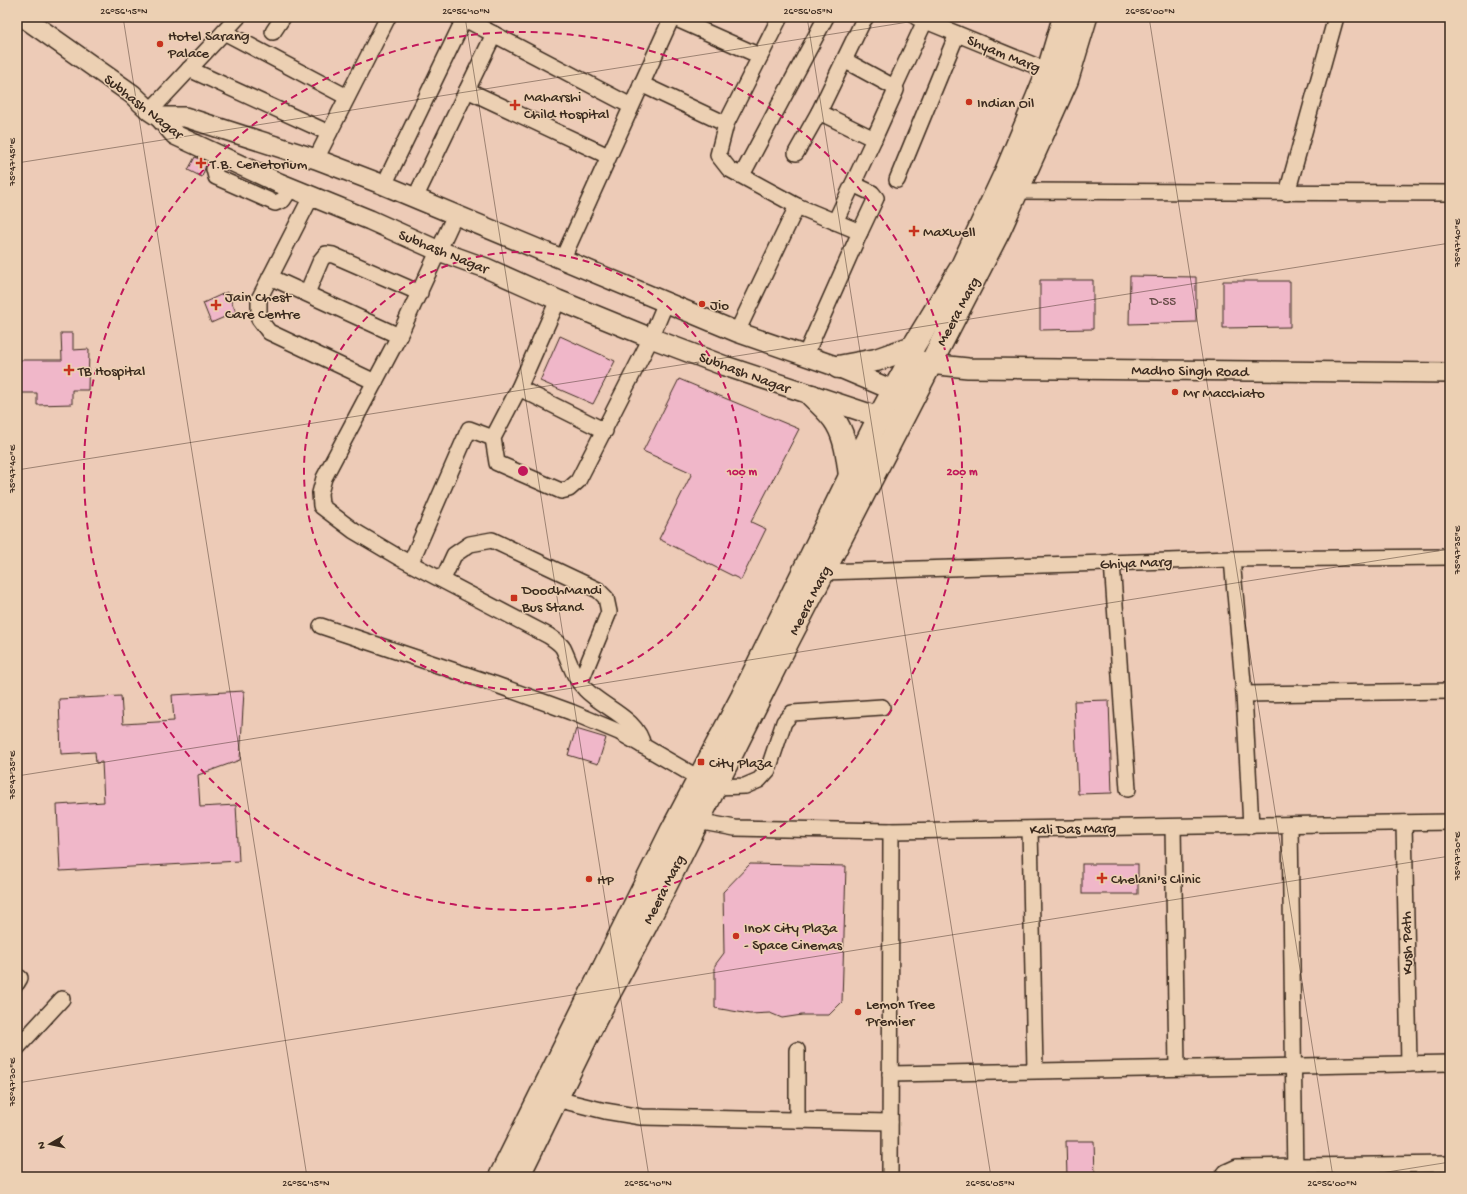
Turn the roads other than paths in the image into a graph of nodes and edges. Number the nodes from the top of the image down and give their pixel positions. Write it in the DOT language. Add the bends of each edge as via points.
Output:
graph roads {
  1 [pos="23,17"];
  2 [pos="238,17"];
  3 [pos="283,17"];
  4 [pos="388,17"];
  5 [pos="672,17"];
  6 [pos="780,17"];
  7 [pos="826,17"];
  8 [pos="866,17"];
  9 [pos="1064,17"];
  10 [pos="1086,17"];
  11 [pos="1336,17"];
  12 [pos="462,18"];
  13 [pos="920,19"];
  14 [pos="224,32"];
  15 [pos="273,32"];
  16 [pos="494,34"];
  17 [pos="957,34"];
  18 [pos="760,56"];
  19 [pos="844,60"];
  20 [pos="189,69"];
  21 [pos="1048,71"];
  22 [pos="641,84"];
  23 [pos="894,88"];
  24 [pos="467,90"];
  25 [pos="347,97"];
  26 [pos="631,106"];
  27 [pos="819,112"];
  28 [pos="155,114"];
  29 [pos="726,124"];
  30 [pos="329,133"];
  31 [pos="874,139"];
  32 [pos="796,153"];
  33 [pos="608,156"];
  34 [pos="316,159"];
  35 [pos="742,175"];
  36 [pos="896,180"];
  37 [pos="853,184"];
  38 [pos="384,185"];
  39 [pos="1017,191"];
  40 [pos="1287,192"];
  41 [pos="1450,193"];
  42 [pos="312,195"];
  43 [pos="415,198"];
  44 [pos="798,206"];
  45 [pos="455,215"];
  46 [pos="835,222"];
  47 [pos="860,232"];
  48 [pos="439,251"];
  49 [pos="562,260"];
  50 [pos="270,278"];
  51 [pos="306,293"];
  52 [pos="420,293"];
  53 [pos="558,300"];
  54 [pos="666,302"];
  55 [pos="737,332"];
  56 [pos="399,336"];
  57 [pos="651,338"];
  58 [pos="805,356"];
  59 [pos="918,356"];
  60 [pos="838,367"];
  61 [pos="1450,373"];
  62 [pos="375,382"];
  63 [pos="519,388"];
  64 [pos="902,394"];
  65 [pos="812,396"];
  66 [pos="888,422"];
  67 [pos="605,431"];
  68 [pos="493,438"];
  69 [pos="850,476"];
  70 [pos="1450,557"];
  71 [pos="1232,559"];
  72 [pos="411,562"];
  73 [pos="1112,562"];
  74 [pos="823,572"];
  75 [pos="443,579"];
  76 [pos="321,626"];
  77 [pos="580,683"];
  78 [pos="1450,691"];
  79 [pos="1244,694"];
  80 [pos="882,707"];
  81 [pos="643,746"];
  82 [pos="706,784"];
  83 [pos="1128,789"];
  84 [pos="689,817"];
  85 [pos="1450,822"];
  86 [pos="1404,823"];
  87 [pos="1290,825"];
  88 [pos="1251,826"];
  89 [pos="1173,827"];
  90 [pos="1030,829"];
  91 [pos="891,830"];
  92 [pos="62,999"];
  93 [pos="17,1048"];
  94 [pos="797,1050"];
  95 [pos="1450,1063"];
  96 [pos="1409,1064"];
  97 [pos="1293,1066"];
  98 [pos="1177,1067"];
  99 [pos="1036,1070"];
  100 [pos="890,1074"];
  101 [pos="556,1099"];
  102 [pos="797,1120"];
  103 [pos="890,1122"];
  104 [pos="1450,1164"];
  105 [pos="1294,1171"];
  106 [pos="1347,1171"];
  107 [pos="500,1177"];
  108 [pos="518,1177"];
  109 [pos="890,1177"];
  110 [pos="1222,1177"];
  1 -- 28 [label="street, Subhash Nagar" via="132,94"];
  2 -- 14 [label="street"];
  3 -- 15 [label="street"];
  4 -- 25 [label="street"];
  5 -- 18 [label="street"];
  5 -- 22 [label="street"];
  6 -- 18 [label="street"];
  7 -- 35 [label="street"];
  8 -- 19 [label="street"];
  9 -- 21 [label="main road, Meera Marg"];
  10 -- 39 [label="main road, Meera Marg" via="1067,80"];
  11 -- 40 [label="street"];
  12 -- 16 [label="street"];
  12 -- 38 [label="street"];
  13 -- 17 [label="street, Shyam Marg"];
  13 -- 23 [label="street"];
  14 -- 20 [label="street"];
  14 -- 25 [label="street"];
  16 -- 24 [label="street"];
  16 -- 26 [label="street"];
  17 -- 21 [label="street, Shyam Marg"];
  17 -- 36 [label="street"];
  18 -- 29 [label="street"];
  19 -- 23 [label="street"];
  19 -- 27 [label="street"];
  20 -- 28 [label="street"];
  20 -- 30 [label="street"];
  21 -- 59 [label="main road, Meera Marg" via="1005,174"];
  22 -- 26 [label="street"];
  22 -- 29 [label="street"];
  23 -- 31 [label="street" via="894,96"];
  24 -- 33 [label="street"];
  24 -- 43 [label="street"];
  25 -- 30 [label="street"];
  26 -- 33 [label="street"];
  27 -- 31 [label="street"];
  27 -- 32 [label="street"];
  28 -- 34 [label="street" via="184,117"];
  28 -- 42 [label="street, Subhash Nagar" via="175,134 290,188"];
  29 -- 35 [label="street" via="718,155 730,169"];
  30 -- 34 [label="street"];
  31 -- 37 [label="street"];
  33 -- 49 [label="street"];
  34 -- 38 [label="street"];
  35 -- 44 [label="street"];
  37 -- 46 [label="street"];
  37 -- 47 [label="street" via="872,193 876,198"];
  38 -- 43 [label="street"];
  39 -- 40 [label="street"];
  39 -- 59 [label="main road, Meera Marg" via="999,231"];
  40 -- 41 [label="street"];
  42 -- 48 [label="street, Subhash Nagar"];
  42 -- 50 [label="street"];
  43 -- 45 [label="street"];
  44 -- 46 [label="street"];
  44 -- 55 [label="street"];
  45 -- 48 [label="street"];
  45 -- 49 [label="street"];
  46 -- 47 [label="street"];
  47 -- 58 [label="street"];
  48 -- 52 [label="street"];
  48 -- 53 [label="street, Subhash Nagar" via="486,268"];
  49 -- 54 [label="street"];
  50 -- 51 [label="street"];
  50 -- 62 [label="street" via="259,299 259,319 269,332"];
  51 -- 52 [label="street" via="326,254"];
  51 -- 56 [label="street"];
  52 -- 56 [label="street"];
  53 -- 57 [label="street, Subhash Nagar"];
  53 -- 63 [label="street"];
  54 -- 55 [label="street"];
  54 -- 57 [label="street"];
  55 -- 58 [label="street"];
  56 -- 62 [label="street"];
  57 -- 65 [label="street, Subhash Nagar"];
  57 -- 67 [label="street"];
  58 -- 60 [label="street"];
  59 -- 60 [label="main road"];
  59 -- 61 [label="street, Madho Singh Road" via="968,368"];
  59 -- 64 [label="main road, Meera Marg"];
  60 -- 64 [label="street"];
  62 -- 72 [label="street" via="324,478 320,493 321,506 354,531"];
  63 -- 67 [label="street"];
  63 -- 68 [label="street"];
  64 -- 66 [label="main road, Meera Marg"];
  65 -- 66 [label="street, Subhash Nagar"];
  65 -- 69 [label="main road" via="838,426"];
  66 -- 69 [label="main road, Meera Marg"];
  66 -- 74 [label="main road, Meera Marg"];
  67 -- 68 [label="street" via="578,481 570,489 561,491 497,463"];
  68 -- 72 [label="street" via="469,429"];
  69 -- 82 [label="main road, Meera Marg" via="745,690"];
  70 -- 71 [label="street, Ghiya Marg"];
  71 -- 73 [label="street, Ghiya Marg"];
  71 -- 79 [label="street"];
  72 -- 75 [label="street"];
  73 -- 74 [label="street, Ghiya Marg"];
  73 -- 83 [label="street"];
  74 -- 82 [label="main road, Meera Marg"];
  75 -- 77 [label="street" via="549,636 562,647 571,671"];
  75 -- 77 [label="street" via="454,555 470,544 492,540 598,590 606,598 609,612"];
  76 -- 81 [label="street" via="571,712 619,732"];
  77 -- 81 [label="street" via="602,704 630,722 642,738"];
  78 -- 79 [label="street"];
  79 -- 88 [label="street"];
  80 -- 82 [label="street" via="792,713 784,722 768,770 759,780 745,786"];
  81 -- 82 [label="street"];
  82 -- 84 [label="main road, Meera Marg"];
  84 -- 91 [label="street, Kali Das Marg" via="735,828"];
  84 -- 101 [label="main road, Meera Marg" via="646,925"];
  84 -- 107 [label="main road, Meera Marg"];
  85 -- 86 [label="street, Kali Das Marg"];
  86 -- 87 [label="street, Kali Das Marg"];
  86 -- 96 [label="street, Kush Path"];
  87 -- 88 [label="street, Kali Das Marg"];
  87 -- 97 [label="street"];
  88 -- 89 [label="street, Kali Das Marg"];
  89 -- 90 [label="street, Kali Das Marg"];
  89 -- 98 [label="street"];
  90 -- 91 [label="street, Kali Das Marg"];
  90 -- 99 [label="street"];
  91 -- 100 [label="street"];
  92 -- 93 [label="street"];
  94 -- 102 [label="street"];
  95 -- 96 [label="street"];
  96 -- 97 [label="street"];
  97 -- 98 [label="street"];
  97 -- 105 [label="street"];
  98 -- 99 [label="street"];
  99 -- 100 [label="street"];
  100 -- 103 [label="street"];
  101 -- 102 [label="street" via="640,1117"];
  101 -- 108 [label="main road, Meera Marg"];
  102 -- 103 [label="street"];
  103 -- 109 [label="street"];
  104 -- 106 [label="street"];
  105 -- 106 [label="street"];
  105 -- 110 [label="street" via="1237,1167"];
}
